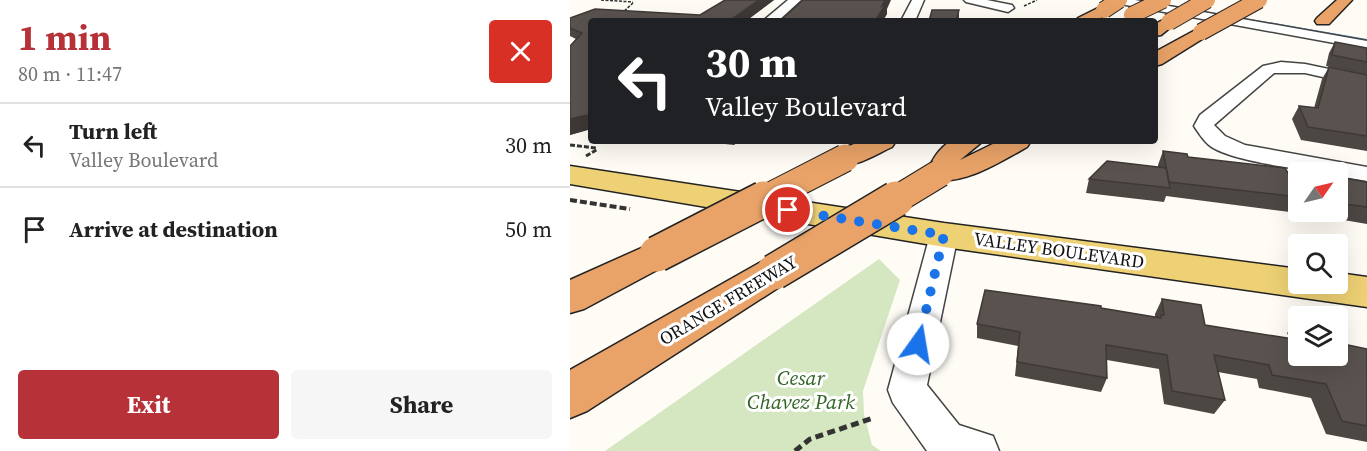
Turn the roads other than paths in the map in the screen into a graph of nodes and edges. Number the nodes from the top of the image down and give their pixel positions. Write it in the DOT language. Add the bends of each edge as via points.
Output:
graph roads {
  1 [pos="795,0"];
  2 [pos="918,0"];
  3 [pos="970,0"];
  4 [pos="1151,0"];
  5 [pos="1163,0"];
  6 [pos="1197,0"];
  7 [pos="1207,0"];
  8 [pos="1345,0"];
  9 [pos="1113,3"];
  10 [pos="1263,6"];
  11 [pos="1008,8"];
  12 [pos="774,18"];
  13 [pos="909,18"];
  14 [pos="1089,18"];
  15 [pos="1126,18"];
  16 [pos="1317,20"];
  17 [pos="1345,24"];
  18 [pos="1162,26"];
  19 [pos="1367,37"];
  20 [pos="1367,45"];
  21 [pos="1158,58"];
  22 [pos="1367,82"];
  23 [pos="876,144"];
  24 [pos="965,144"];
  25 [pos="1013,144"];
  26 [pos="939,173"];
  27 [pos="1367,174"];
  28 [pos="570,175"];
  29 [pos="944,235"];
  30 [pos="1288,281"];
  31 [pos="1348,290"];
  32 [pos="1367,292"];
  33 [pos="570,298"];
  34 [pos="570,395"];
  35 [pos="978,451"];
  1 -- 12 [label="street"];
  2 -- 13 [label="street"];
  3 -- 11 [label="street"];
  4 -- 19 [label="street"];
  5 -- 15 [label="highway, bridge"];
  6 -- 10 [label="street"];
  7 -- 18 [label="highway, bridge"];
  8 -- 16 [label="highway"];
  9 -- 14 [label="highway"];
  9 -- 20 [label="street"];
  10 -- 21 [label="highway, bridge" via="1201,32"];
  16 -- 17 [label="street"];
  22 -- 27 [label="street" via="1281,66 1269,69 1207,118 1204,126 1217,141 1239,151"];
  23 -- 33 [label="highway, bridge"];
  24 -- 26 [label="highway, ORANGE FREEWAY" via="950,153"];
  25 -- 26 [label="highway" via="975,165"];
  26 -- 34 [label="highway, ORANGE FREEWAY, bridge"];
  28 -- 29 [label="main road, VALLEY BOULEVARD"];
  29 -- 30 [label="main road, VALLEY BOULEVARD"];
  29 -- 35 [label="street" via="907,390 947,443"];
  31 -- 32 [label="main road"];
}
